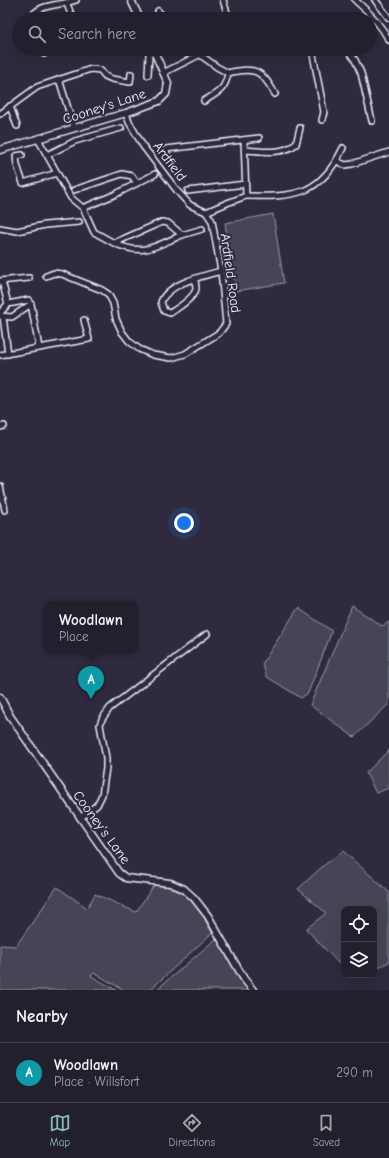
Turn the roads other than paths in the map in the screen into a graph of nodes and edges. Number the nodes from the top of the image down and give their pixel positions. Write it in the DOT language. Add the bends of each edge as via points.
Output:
graph roads {
  1 [pos="53,0"];
  2 [pos="76,0"];
  3 [pos="131,0"];
  4 [pos="223,0"];
  5 [pos="355,0"];
  6 [pos="375,0"];
  7 [pos="67,4"];
  8 [pos="55,6"];
  9 [pos="34,12"];
  10 [pos="70,12"];
  11 [pos="137,12"];
  12 [pos="227,12"];
  13 [pos="367,12"];
  14 [pos="389,18"];
  15 [pos="377,23"];
  16 [pos="389,40"];
  17 [pos="149,56"];
  18 [pos="155,56"];
  19 [pos="197,56"];
  20 [pos="202,56"];
  21 [pos="313,56"];
  22 [pos="352,56"];
  23 [pos="163,73"];
  24 [pos="228,73"];
  25 [pos="131,74"];
  26 [pos="148,75"];
  27 [pos="59,79"];
  28 [pos="275,94"];
  29 [pos="204,101"];
  30 [pos="10,106"];
  31 [pos="126,113"];
  32 [pos="0,114"];
  33 [pos="322,120"];
  34 [pos="372,122"];
  35 [pos="17,126"];
  36 [pos="74,128"];
  37 [pos="121,128"];
  38 [pos="300,128"];
  39 [pos="259,138"];
  40 [pos="38,139"];
  41 [pos="244,140"];
  42 [pos="343,148"];
  43 [pos="0,150"];
  44 [pos="245,150"];
  45 [pos="389,152"];
  46 [pos="22,155"];
  47 [pos="47,155"];
  48 [pos="167,158"];
  49 [pos="336,162"];
  50 [pos="57,173"];
  51 [pos="155,174"];
  52 [pos="137,184"];
  53 [pos="245,184"];
  54 [pos="74,190"];
  55 [pos="188,191"];
  56 [pos="246,196"];
  57 [pos="83,208"];
  58 [pos="206,212"];
  59 [pos="79,222"];
  60 [pos="0,228"];
  61 [pos="202,229"];
  62 [pos="182,235"];
  63 [pos="114,243"];
  64 [pos="221,271"];
  65 [pos="46,276"];
  66 [pos="29,278"];
  67 [pos="195,279"];
  68 [pos="1,281"];
  69 [pos="29,300"];
  70 [pos="8,304"];
  71 [pos="1,315"];
  72 [pos="84,320"];
  73 [pos="39,348"];
  74 [pos="8,354"];
  75 [pos="0,355"];
  76 [pos="0,486"];
  77 [pos="5,510"];
  78 [pos="207,634"];
  79 [pos="0,697"];
  80 [pos="80,818"];
  81 [pos="252,990"];
  1 -- 8 [label="street"];
  2 -- 7 [label="street"];
  3 -- 11 [label="street"];
  4 -- 12 [label="street"];
  5 -- 13 [label="street"];
  6 -- 14 [label="street"];
  7 -- 8 [label="street"];
  7 -- 10 [label="street"];
  8 -- 9 [label="street" via="40,8"];
  15 -- 16 [label="street"];
  17 -- 26 [label="street"];
  18 -- 23 [label="street, Cooney's Lane"];
  19 -- 23 [label="street"];
  20 -- 24 [label="street"];
  21 -- 33 [label="street" via="324,112"];
  22 -- 34 [label="street" via="361,73"];
  23 -- 31 [label="street, Cooney's Lane" via="168,84 166,94 159,101"];
  24 -- 28 [label="street" via="246,69 254,71 267,80"];
  24 -- 29 [label="street" via="226,83 220,92"];
  25 -- 27 [label="street" via="130,82 112,79 100,70 91,68"];
  27 -- 30 [label="street" via="37,86"];
  27 -- 36 [label="street"];
  30 -- 32 [label="street"];
  30 -- 35 [label="street"];
  31 -- 36 [label="street, Cooney's Lane"];
  31 -- 58 [label="street, Ardfield" via="143,146 178,192 190,205"];
  36 -- 40 [label="street, Cooney's Lane"];
  37 -- 47 [label="street" via="75,142"];
  38 -- 44 [label="street" via="296,144 289,149"];
  39 -- 41 [label="street"];
  40 -- 43 [label="street, Cooney's Lane"];
  40 -- 47 [label="street"];
  41 -- 44 [label="street"];
  41 -- 48 [label="street" via="166,149"];
  42 -- 49 [label="street"];
  44 -- 53 [label="street"];
  45 -- 49 [label="street" via="352,164"];
  46 -- 50 [label="street" via="16,156 23,183"];
  47 -- 50 [label="street"];
  49 -- 56 [label="street" via="325,178 304,190 285,196"];
  50 -- 57 [label="street" via="71,198"];
  51 -- 52 [label="street"];
  52 -- 54 [label="street" via="132,176 122,174"];
  52 -- 57 [label="street"];
  53 -- 55 [label="street"];
  53 -- 56 [label="street"];
  56 -- 58 [label="street"];
  57 -- 63 [label="street" via="94,232"];
  58 -- 64 [label="street, Ardfield Road" via="212,221"];
  59 -- 60 [label="street" via="17,231"];
  61 -- 62 [label="street"];
  62 -- 63 [label="street" via="148,250 129,249"];
  62 -- 63 [label="street" via="168,223 162,222"];
  64 -- 65 [label="street, Ardfield Road" via="226,324 219,333 186,354 171,358 146,352 129,341 119,326 111,298 105,292 62,274"];
  64 -- 67 [label="street"];
  66 -- 68 [label="street"];
  67 -- 67 [label="street" via="171,289 163,296 160,302 164,311 170,313 192,296 196,288"];
  68 -- 70 [label="street"];
  69 -- 70 [label="street"];
  70 -- 71 [label="street"];
  71 -- 73 [label="street" via="12,317 30,304"];
  71 -- 74 [label="street"];
  72 -- 73 [label="street" via="89,339"];
  73 -- 74 [label="street"];
  74 -- 75 [label="street"];
  76 -- 77 [label="street"];
  78 -- 80 [label="street" via="106,713 100,725 106,758 102,795 97,805"];
  79 -- 80 [label="street, Cooney's Lane" via="10,716"];
  80 -- 81 [label="street, Cooney's Lane" via="119,873 126,878 170,883 184,889 194,898 208,916"];
}
